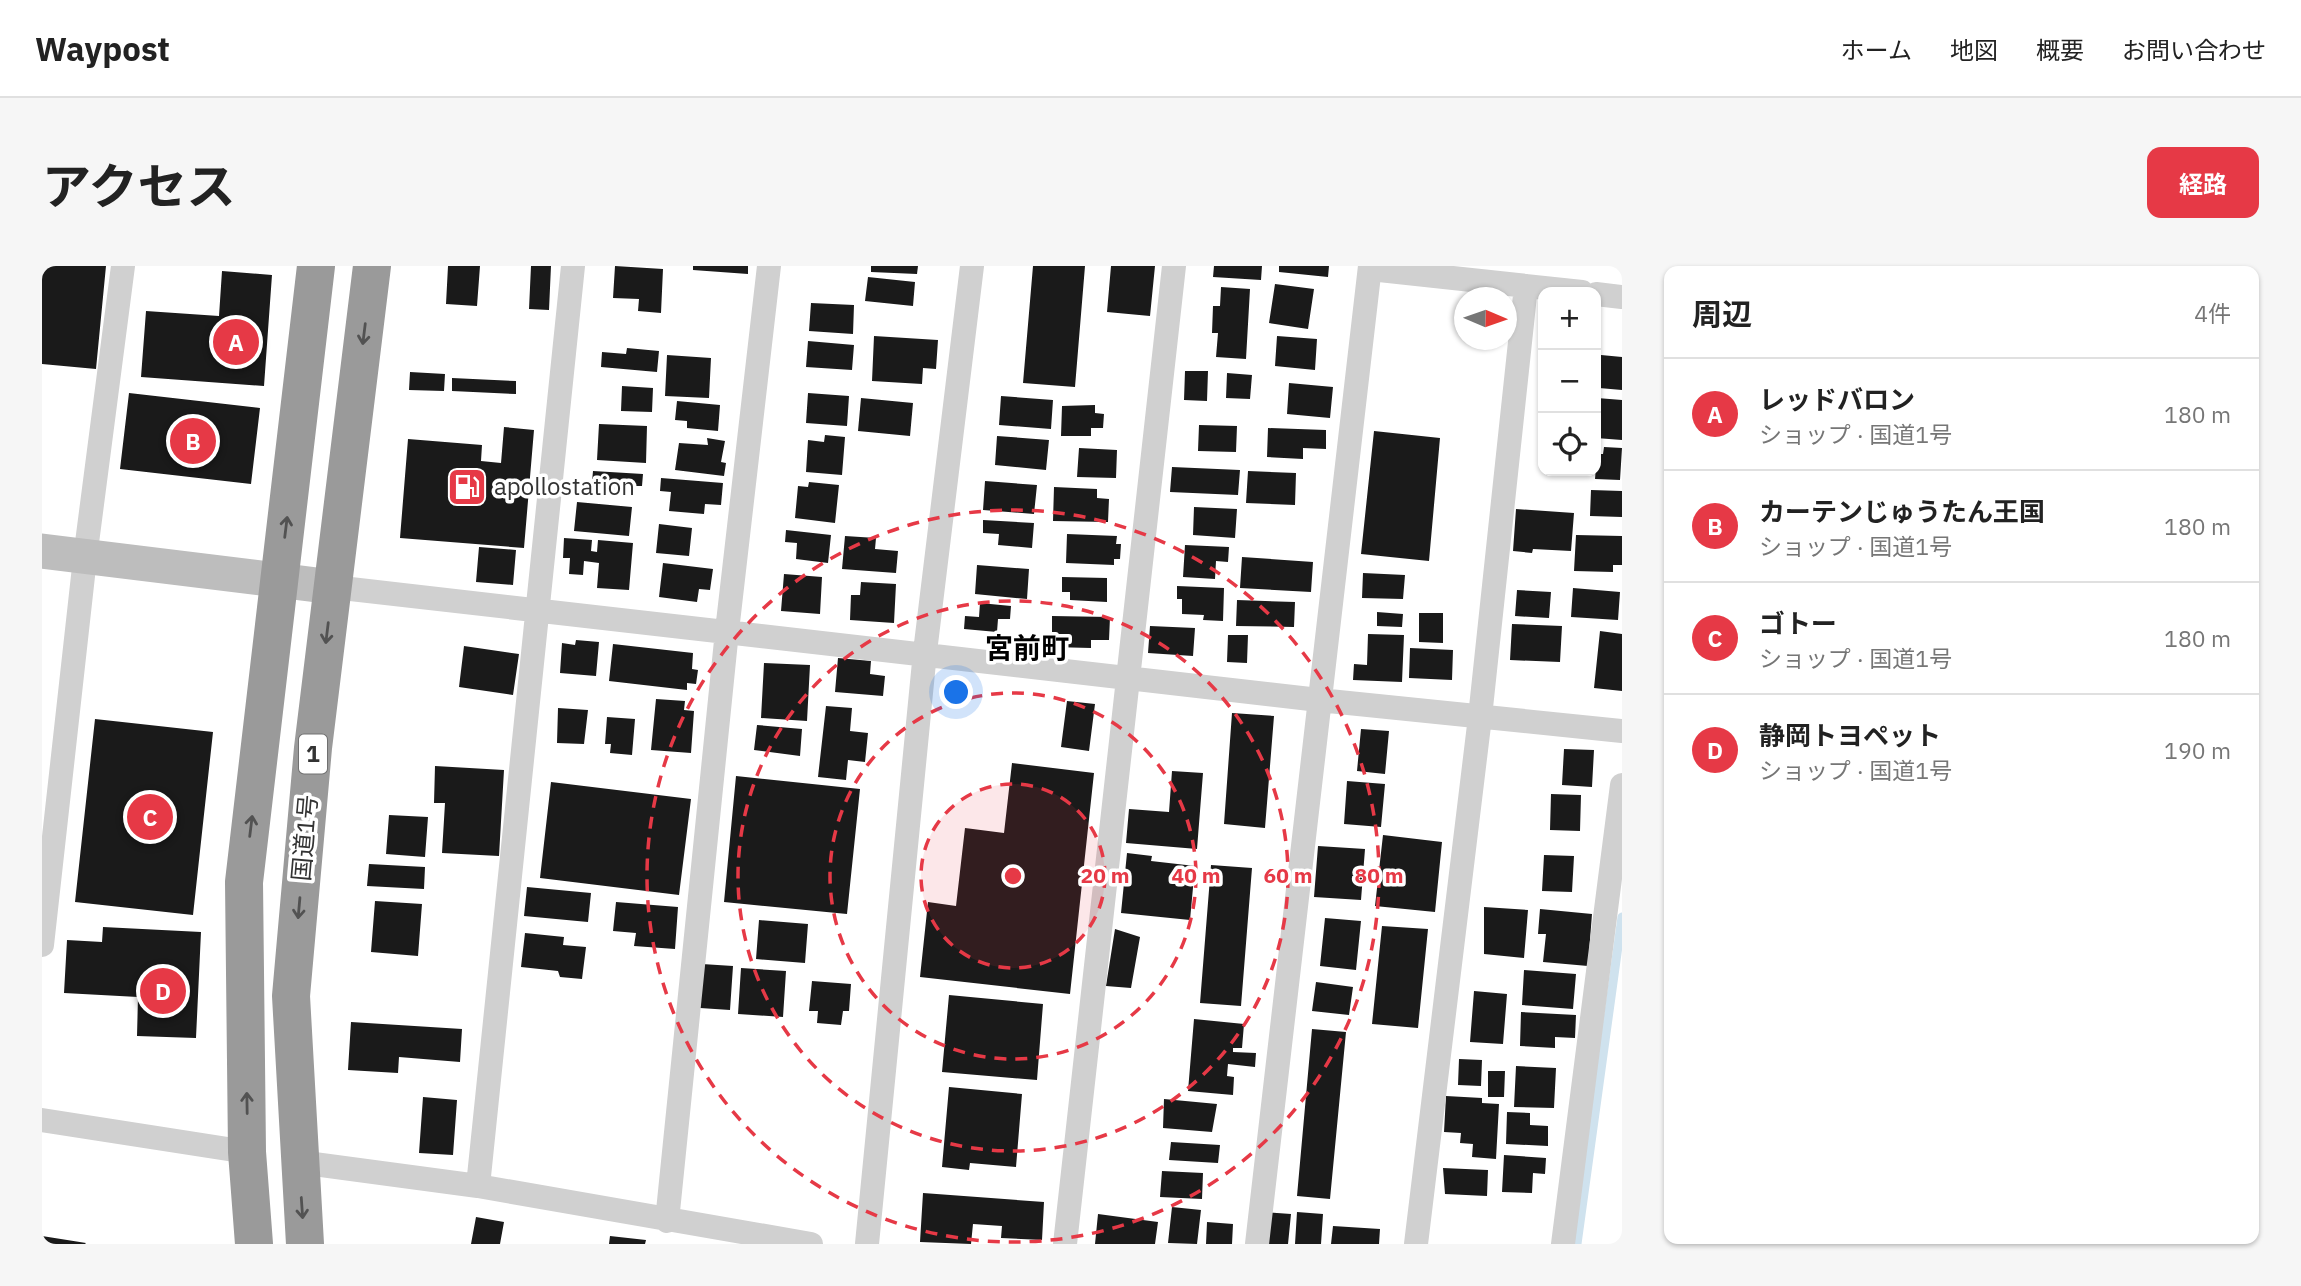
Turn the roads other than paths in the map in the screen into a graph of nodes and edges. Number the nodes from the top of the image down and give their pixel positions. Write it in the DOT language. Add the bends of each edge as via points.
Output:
graph roads {
  1 [pos="123,266"];
  2 [pos="316,266"];
  3 [pos="372,266"];
  4 [pos="573,266"];
  5 [pos="769,266"];
  6 [pos="972,266"];
  7 [pos="1174,266"];
  8 [pos="1370,267"];
  9 [pos="1526,286"];
  10 [pos="1538,287"];
  11 [pos="1601,295"];
  12 [pos="1622,297"];
  13 [pos="42,551"];
  14 [pos="85,558"];
  15 [pos="279,582"];
  16 [pos="333,587"];
  17 [pos="535,611"];
  18 [pos="727,631"];
  19 [pos="925,652"];
  20 [pos="1130,677"];
  21 [pos="1319,700"];
  22 [pos="1480,717"];
  23 [pos="1622,731"];
  24 [pos="1622,785"];
  25 [pos="47,838"];
  26 [pos="42,945"];
  27 [pos="42,1120"];
  28 [pos="247,1153"];
  29 [pos="299,1162"];
  30 [pos="478,1186"];
  31 [pos="667,1221"];
  32 [pos="254,1244"];
  33 [pos="305,1244"];
  34 [pos="811,1244"];
  35 [pos="867,1244"];
  36 [pos="1065,1244"];
  37 [pos="1257,1244"];
  38 [pos="1416,1244"];
  39 [pos="1563,1244"];
  1 -- 14 [label="street"];
  15 -- 2 [label="highway, one-way"];
  3 -- 16 [label="highway, 国道1号 / 1, one-way"];
  4 -- 17 [label="street"];
  5 -- 18 [label="street"];
  6 -- 19 [label="street"];
  7 -- 20 [label="street"];
  8 -- 9 [label="street"];
  8 -- 21 [label="street"];
  9 -- 10 [label="street"];
  9 -- 22 [label="street"];
  11 -- 12 [label="street"];
  13 -- 14 [label="street"];
  14 -- 15 [label="street"];
  14 -- 25 [label="street"];
  15 -- 16 [label="street"];
  28 -- 15 [label="highway, one-way" via="244,881"];
  16 -- 17 [label="street"];
  16 -- 29 [label="highway, 国道1号 / 1, one-way" via="291,996"];
  17 -- 18 [label="street"];
  17 -- 30 [label="street"];
  18 -- 19 [label="street"];
  18 -- 31 [label="street"];
  19 -- 20 [label="street"];
  19 -- 35 [label="street"];
  20 -- 21 [label="street"];
  20 -- 36 [label="street"];
  21 -- 22 [label="street"];
  21 -- 37 [label="street"];
  22 -- 23 [label="street"];
  22 -- 38 [label="street"];
  24 -- 39 [label="street"];
  25 -- 26 [label="street"];
  27 -- 28 [label="street"];
  28 -- 32 [label="highway"];
  29 -- 30 [label="street"];
  29 -- 33 [label="highway, 国道1号 / 1, one-way"];
  30 -- 31 [label="street"];
  31 -- 34 [label="street"];
}
